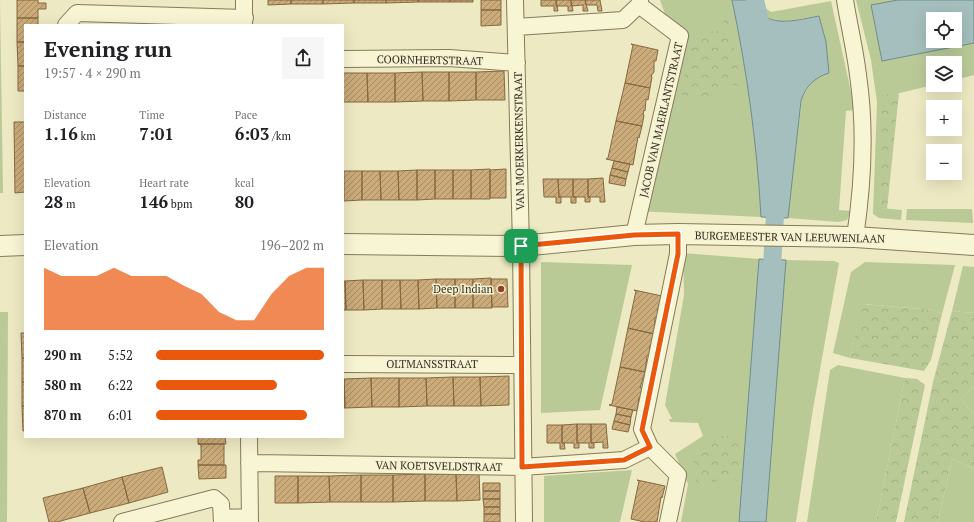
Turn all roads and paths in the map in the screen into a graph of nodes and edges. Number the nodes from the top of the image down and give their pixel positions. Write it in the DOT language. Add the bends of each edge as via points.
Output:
graph roads {
  1 [pos="244,0"];
  2 [pos="515,0"];
  3 [pos="845,0"];
  4 [pos="639,3"];
  5 [pos="245,22"];
  6 [pos="67,24"];
  7 [pos="516,26"];
  8 [pos="344,59"];
  9 [pos="517,63"];
  10 [pos="678,234"];
  11 [pos="634,235"];
  12 [pos="855,237"];
  13 [pos="344,244"];
  14 [pos="24,245"];
  15 [pos="974,245"];
  16 [pos="0,246"];
  17 [pos="521,246"];
  18 [pos="344,364"];
  19 [pos="521,365"];
  20 [pos="249,438"];
  21 [pos="650,447"];
  22 [pos="249,463"];
  23 [pos="522,467"];
  24 [pos="222,520"];
  25 [pos="250,520"];
  26 [pos="122,522"];
  27 [pos="524,522"];
  28 [pos="668,522"];
  1 -- 5 [label="street"];
  2 -- 7 [label="street, VAN MOERKERKENSTRAAT"];
  3 -- 12 [label="street" via="858,76 862,119 863,161"];
  4 -- 7 [label="street" via="623,20"];
  4 -- 11 [label="street, JACOB VAN MAERLANTSTRAAT" via="680,36"];
  5 -- 6 [label="street" via="77,13"];
  7 -- 9 [label="street, VAN MOERKERKENSTRAAT"];
  8 -- 9 [label="street, COORNHERTSTRAAT" via="449,58"];
  9 -- 17 [label="street, VAN MOERKERKENSTRAAT"];
  10 -- 11 [label="street, BURGEMEESTER VAN LEEUWENLAAN"];
  10 -- 12 [label="street, BURGEMEESTER VAN LEEUWENLAAN"];
  10 -- 21 [label="street" via="678,254 642,430"];
  11 -- 17 [label="street, BURGEMEESTER VAN LEEUWENLAAN"];
  12 -- 15 [label="street, BURGEMEESTER VAN LEEUWENLAAN"];
  13 -- 17 [label="street, BURGEMEESTER VAN LEEUWENLAAN"];
  14 -- 16 [label="street"];
  17 -- 19 [label="street, VAN MOERKERKENSTRAAT"];
  18 -- 19 [label="street, OLTMANSSTRAAT"];
  19 -- 23 [label="street, VAN MOERKERKENSTRAAT"];
  20 -- 22 [label="street"];
  21 -- 23 [label="street, VAN KOETSVELDSTRAAT" via="624,460"];
  21 -- 28 [label="street" via="678,475"];
  22 -- 23 [label="street, VAN KOETSVELDSTRAAT"];
  22 -- 25 [label="street"];
  23 -- 27 [label="street, VAN MOERKERKENSTRAAT"];
  24 -- 25 [label="street"];
  24 -- 26 [label="street" via="221,504 214,498"];
}
